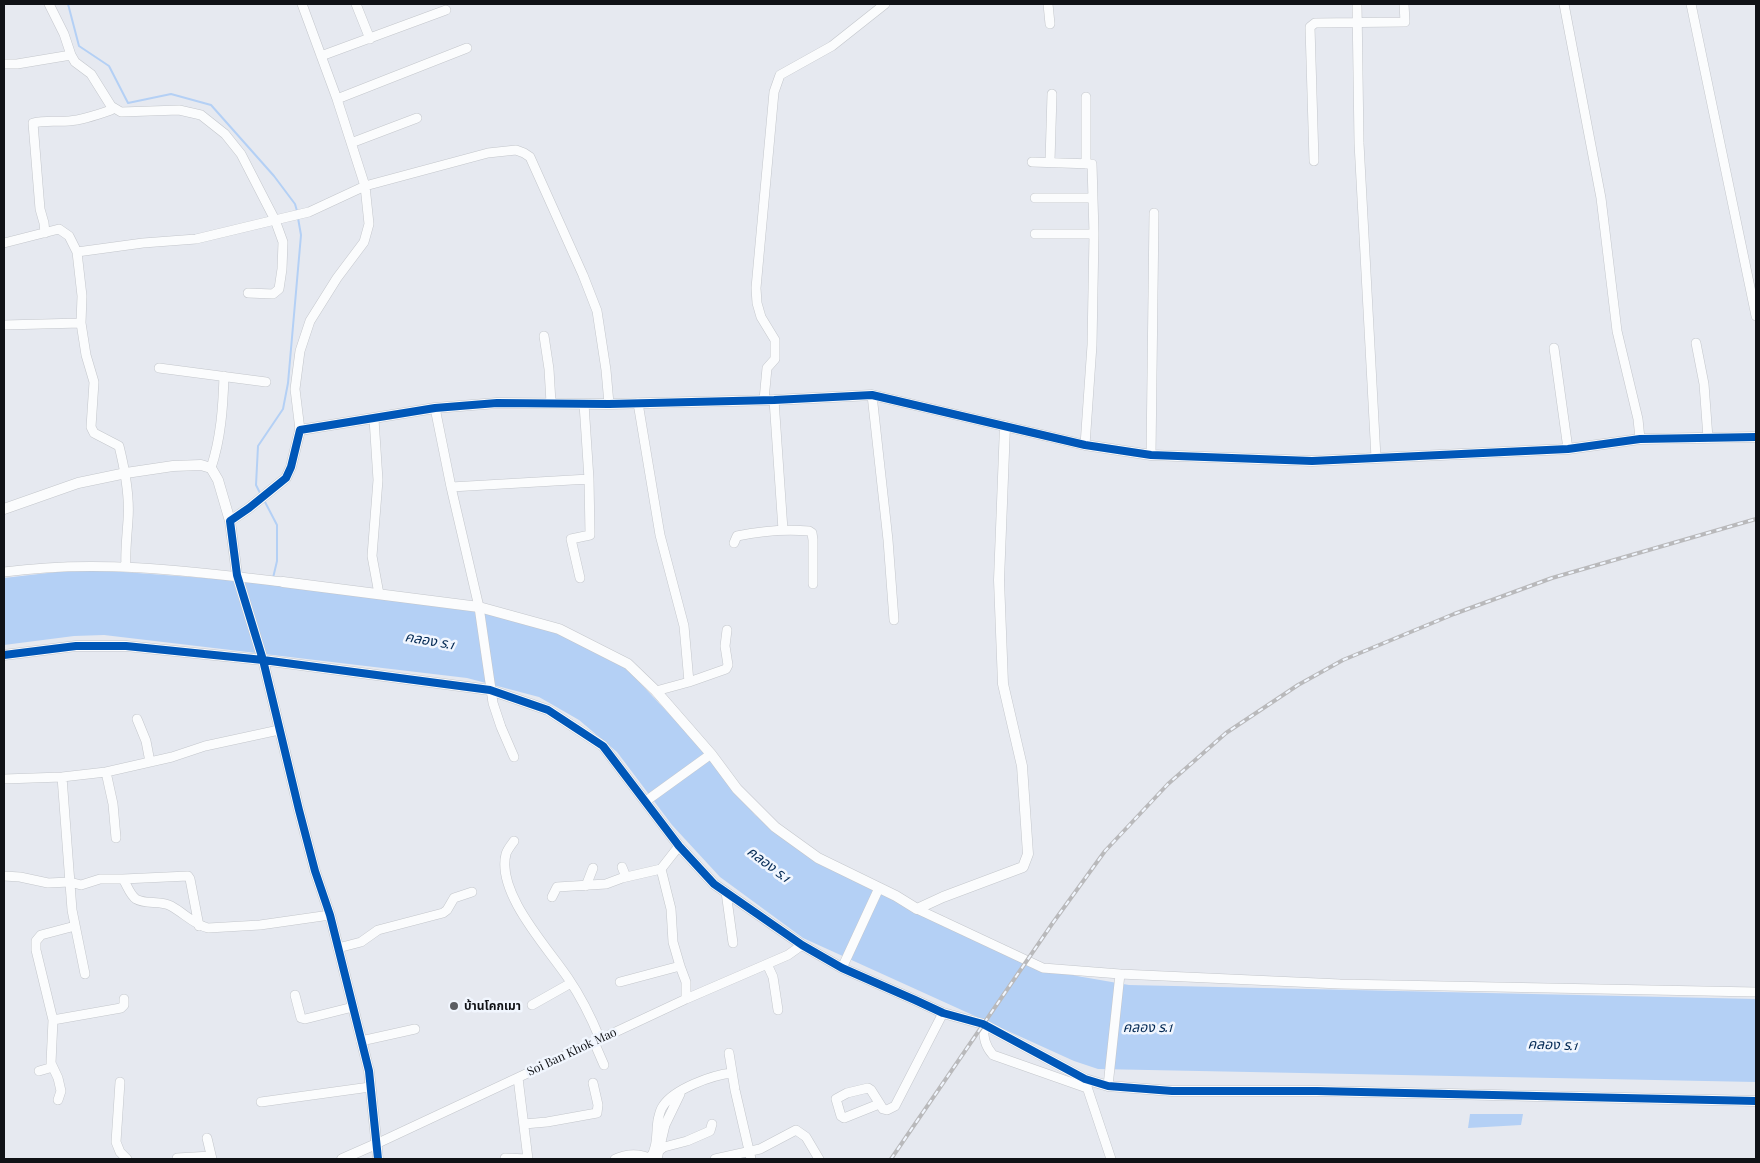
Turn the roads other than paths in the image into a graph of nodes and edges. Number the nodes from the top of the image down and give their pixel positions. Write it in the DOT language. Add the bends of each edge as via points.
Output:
graph roads {
  1 [pos="49,4"];
  2 [pos="302,4"];
  3 [pos="356,4"];
  4 [pos="885,4"];
  5 [pos="1048,4"];
  6 [pos="1357,4"];
  7 [pos="1404,4"];
  8 [pos="1564,4"];
  9 [pos="1691,4"];
  10 [pos="446,10"];
  11 [pos="1357,23"];
  12 [pos="1050,24"];
  13 [pos="370,38"];
  14 [pos="467,48"];
  15 [pos="71,55"];
  16 [pos="321,56"];
  17 [pos="4,64"];
  18 [pos="1052,94"];
  19 [pos="1086,97"];
  20 [pos="337,99"];
  21 [pos="111,106"];
  22 [pos="417,118"];
  23 [pos="351,143"];
  24 [pos="1314,160"];
  25 [pos="1050,161"];
  26 [pos="1032,162"];
  27 [pos="1086,164"];
  28 [pos="365,186"];
  29 [pos="1035,198"];
  30 [pos="1093,198"];
  31 [pos="1154,213"];
  32 [pos="275,220"];
  33 [pos="45,233"];
  34 [pos="1035,234"];
  35 [pos="1094,234"];
  36 [pos="4,243"];
  37 [pos="77,252"];
  38 [pos="248,293"];
  39 [pos="1756,316"];
  40 [pos="81,323"];
  41 [pos="4,325"];
  42 [pos="544,336"];
  43 [pos="1696,343"];
  44 [pos="1554,348"];
  45 [pos="159,368"];
  46 [pos="224,376"];
  47 [pos="266,382"];
  48 [pos="872,395"];
  49 [pos="769,400"];
  50 [pos="551,403"];
  51 [pos="638,403"];
  52 [pos="584,404"];
  53 [pos="609,404"];
  54 [pos="435,408"];
  55 [pos="374,419"];
  56 [pos="1005,426"];
  57 [pos="300,430"];
  58 [pos="1756,437"];
  59 [pos="1708,438"];
  60 [pos="1640,439"];
  61 [pos="1085,445"];
  62 [pos="1568,449"];
  63 [pos="1151,455"];
  64 [pos="1376,458"];
  65 [pos="211,468"];
  66 [pos="126,473"];
  67 [pos="589,478"];
  68 [pos="450,487"];
  69 [pos="4,509"];
  70 [pos="230,521"];
  71 [pos="783,530"];
  72 [pos="734,543"];
  73 [pos="126,567"];
  74 [pos="4,572"];
  75 [pos="237,575"];
  76 [pos="580,578"];
  77 [pos="283,582"];
  78 [pos="813,584"];
  79 [pos="379,594"];
  80 [pos="479,607"];
  81 [pos="894,620"];
  82 [pos="727,630"];
  83 [pos="4,655"];
  84 [pos="263,660"];
  85 [pos="689,682"];
  86 [pos="490,690"];
  87 [pos="656,691"];
  88 [pos="137,719"];
  89 [pos="279,730"];
  90 [pos="712,754"];
  91 [pos="514,757"];
  92 [pos="150,762"];
  93 [pos="106,772"];
  94 [pos="62,777"];
  95 [pos="4,779"];
  96 [pos="646,801"];
  97 [pos="116,838"];
  98 [pos="514,841"];
  99 [pos="679,846"];
  100 [pos="622,867"];
  101 [pos="593,868"];
  102 [pos="661,869"];
  103 [pos="4,876"];
  104 [pos="626,877"];
  105 [pos="123,879"];
  106 [pos="70,882"];
  107 [pos="586,886"];
  108 [pos="877,891"];
  109 [pos="472,892"];
  110 [pos="726,892"];
  111 [pos="552,897"];
  112 [pos="917,909"];
  113 [pos="330,915"];
  114 [pos="75,926"];
  115 [pos="199,926"];
  116 [pos="734,943"];
  117 [pos="802,945"];
  118 [pos="338,948"];
  119 [pos="767,964"];
  120 [pos="844,964"];
  121 [pos="680,966"];
  122 [pos="85,974"];
  123 [pos="1120,974"];
  124 [pos="620,982"];
  125 [pos="571,983"];
  126 [pos="1756,992"];
  127 [pos="295,995"];
  128 [pos="124,999"];
  129 [pos="686,999"];
  130 [pos="532,1005"];
  131 [pos="353,1007"];
  132 [pos="778,1010"];
  133 [pos="943,1012"];
  134 [pos="53,1020"];
  135 [pos="983,1024"];
  136 [pos="415,1029"];
  137 [pos="597,1040"];
  138 [pos="361,1041"];
  139 [pos="729,1053"];
  140 [pos="604,1065"];
  141 [pos="53,1067"];
  142 [pos="39,1071"];
  143 [pos="732,1073"];
  144 [pos="518,1078"];
  145 [pos="120,1082"];
  146 [pos="593,1083"];
  147 [pos="1086,1084"];
  148 [pos="1108,1086"];
  149 [pos="370,1087"];
  150 [pos="684,1090"];
  151 [pos="58,1100"];
  152 [pos="1756,1101"];
  153 [pos="261,1102"];
  154 [pos="879,1104"];
  155 [pos="524,1124"];
  156 [pos="712,1124"];
  157 [pos="207,1138"];
  158 [pos="376,1144"];
  159 [pos="660,1150"];
  160 [pos="749,1155"];
  161 [pos="177,1158"];
  162 [pos="212,1158"];
  163 [pos="505,1158"];
  164 [pos="127,1159"];
  165 [pos="342,1159"];
  166 [pos="378,1159"];
  167 [pos="528,1159"];
  168 [pos="615,1159"];
  169 [pos="653,1159"];
  170 [pos="715,1159"];
  171 [pos="819,1159"];
  172 [pos="1111,1159"];
  1 -- 15 [label="street"];
  2 -- 16 [label="street"];
  3 -- 13 [label="street"];
  4 -- 49 [label="street" via="832,46 780,75 774,92 756,288 762,317 775,340 775,359 767,368"];
  5 -- 12 [label="street"];
  6 -- 11 [label="street"];
  7 -- 11 [label="street" via="1405,22"];
  8 -- 60 [label="street" via="1600,198 1617,331"];
  9 -- 39 [label="street"];
  10 -- 13 [label="street"];
  11 -- 24 [label="street" via="1315,23 1310,27"];
  11 -- 64 [label="street" via="1358,143"];
  13 -- 16 [label="street"];
  14 -- 20 [label="street"];
  15 -- 17 [label="street"];
  15 -- 21 [label="street" via="91,74"];
  16 -- 20 [label="street"];
  18 -- 25 [label="street"];
  19 -- 27 [label="street"];
  20 -- 23 [label="street"];
  21 -- 32 [label="street" via="120,112 179,110 201,115 225,134 241,154"];
  21 -- 33 [label="street" via="110,110 69,121 33,123"];
  22 -- 23 [label="street"];
  23 -- 28 [label="street"];
  25 -- 26 [label="street"];
  25 -- 27 [label="street"];
  27 -- 30 [label="street" via="1092,164"];
  28 -- 32 [label="street" via="309,212"];
  28 -- 53 [label="street" via="488,152 516,150 530,157 597,311"];
  28 -- 57 [label="street" via="369,224 364,242 310,321 300,351 295,389"];
  29 -- 30 [label="street"];
  30 -- 35 [label="street"];
  31 -- 63 [label="street"];
  32 -- 37 [label="street" via="196,238"];
  32 -- 38 [label="street" via="283,242 279,289 273,294"];
  33 -- 36 [label="street"];
  33 -- 37 [label="street" via="59,229 69,236"];
  34 -- 35 [label="street"];
  35 -- 61 [label="street" via="1092,345"];
  37 -- 40 [label="street" via="82,296"];
  40 -- 41 [label="street"];
  40 -- 66 [label="street" via="94,382 91,427 94,433 119,446"];
  42 -- 50 [label="street"];
  43 -- 59 [label="street" via="1704,384"];
  44 -- 62 [label="street"];
  45 -- 46 [label="street"];
  46 -- 47 [label="street"];
  46 -- 65 [label="street" via="223,409"];
  48 -- 49 [label="street"];
  48 -- 56 [label="street"];
  48 -- 81 [label="street"];
  49 -- 51 [label="street"];
  49 -- 71 [label="street"];
  50 -- 52 [label="street"];
  50 -- 54 [label="street"];
  51 -- 53 [label="street"];
  51 -- 85 [label="street" via="660,535 684,626"];
  52 -- 53 [label="street"];
  52 -- 67 [label="street"];
  54 -- 55 [label="street"];
  54 -- 68 [label="street"];
  55 -- 57 [label="street"];
  55 -- 79 [label="street" via="378,480 372,556"];
  56 -- 61 [label="street"];
  56 -- 112 [label="street" via="999,580 1003,684 1022,766 1028,854 1023,867"];
  57 -- 70 [label="street" via="286,478"];
  58 -- 59 [label="street"];
  59 -- 60 [label="street"];
  60 -- 62 [label="street"];
  61 -- 63 [label="street"];
  62 -- 64 [label="street"];
  63 -- 64 [label="street" via="1312,461"];
  65 -- 66 [label="street" via="173,466"];
  65 -- 70 [label="street" via="218,480"];
  66 -- 69 [label="street" via="78,483"];
  66 -- 73 [label="street"];
  67 -- 68 [label="street"];
  67 -- 76 [label="street" via="590,535 571,539"];
  68 -- 80 [label="street"];
  70 -- 75 [label="street"];
  71 -- 72 [label="street" via="737,536"];
  71 -- 78 [label="street" via="812,533"];
  73 -- 74 [label="street" via="91,565"];
  73 -- 75 [label="street"];
  75 -- 77 [label="street"];
  75 -- 84 [label="street"];
  77 -- 79 [label="street"];
  79 -- 80 [label="street"];
  80 -- 86 [label="street"];
  80 -- 87 [label="street" via="559,629 628,664"];
  82 -- 85 [label="street" via="726,669"];
  83 -- 84 [label="street" via="76,646 126,646"];
  84 -- 86 [label="street"];
  84 -- 89 [label="street"];
  85 -- 87 [label="street"];
  86 -- 91 [label="street"];
  86 -- 96 [label="street" via="548,710 604,746"];
  87 -- 90 [label="street"];
  88 -- 92 [label="street"];
  89 -- 92 [label="street"];
  89 -- 113 [label="street" via="315,871"];
  90 -- 96 [label="street"];
  90 -- 108 [label="street" via="737,789 775,827 818,858"];
  92 -- 93 [label="street"];
  93 -- 94 [label="street"];
  93 -- 97 [label="street"];
  94 -- 95 [label="street"];
  94 -- 106 [label="street"];
  96 -- 99 [label="street"];
  98 -- 125 [label="street" via="506,854 511,893"];
  99 -- 102 [label="street"];
  99 -- 110 [label="street" via="714,884"];
  100 -- 104 [label="street"];
  101 -- 107 [label="street"];
  102 -- 104 [label="street"];
  102 -- 121 [label="street"];
  103 -- 106 [label="street" via="48,883"];
  104 -- 107 [label="street"];
  105 -- 106 [label="street" via="81,884"];
  105 -- 115 [label="street" via="138,900 170,906"];
  105 -- 115 [label="street" via="188,876"];
  106 -- 114 [label="street"];
  107 -- 111 [label="street" via="557,887"];
  108 -- 112 [label="street" via="896,896"];
  108 -- 120 [label="street"];
  109 -- 118 [label="street" via="454,898 443,913 378,930 360,942"];
  110 -- 116 [label="street"];
  110 -- 117 [label="street"];
  112 -- 123 [label="street" via="1043,968"];
  113 -- 115 [label="street" via="228,928"];
  113 -- 118 [label="street"];
  114 -- 122 [label="street"];
  114 -- 134 [label="street" via="41,935 36,941"];
  117 -- 119 [label="street, Soi Ban Khok Mao"];
  117 -- 120 [label="street"];
  118 -- 131 [label="street"];
  119 -- 129 [label="street, Soi Ban Khok Mao"];
  119 -- 132 [label="street" via="773,977"];
  120 -- 133 [label="street"];
  121 -- 124 [label="street"];
  121 -- 129 [label="street" via="686,982"];
  123 -- 126 [label="street" via="1340,984"];
  123 -- 148 [label="street"];
  125 -- 130 [label="street"];
  125 -- 137 [label="street" via="590,1013"];
  127 -- 131 [label="street" via="301,1018 305,1019"];
  128 -- 134 [label="street" via="120,1008"];
  129 -- 137 [label="street, Soi Ban Khok Mao"];
  131 -- 138 [label="street"];
  133 -- 135 [label="street"];
  133 -- 154 [label="street" via="897,1104 887,1110"];
  134 -- 141 [label="street"];
  135 -- 147 [label="street"];
  135 -- 147 [label="street" via="984,1041 993,1055"];
  136 -- 138 [label="street"];
  137 -- 140 [label="street"];
  137 -- 144 [label="street, Soi Ban Khok Mao"];
  138 -- 149 [label="street"];
  139 -- 143 [label="street"];
  141 -- 142 [label="street"];
  141 -- 151 [label="street" via="60,1091"];
  143 -- 150 [label="street" via="711,1076"];
  143 -- 160 [label="street"];
  144 -- 155 [label="street"];
  144 -- 158 [label="street, Soi Ban Khok Mao"];
  145 -- 164 [label="street" via="116,1142"];
  146 -- 155 [label="street" via="597,1113"];
  147 -- 148 [label="street"];
  147 -- 172 [label="street"];
  148 -- 152 [label="street" via="1172,1091"];
  149 -- 153 [label="street"];
  149 -- 158 [label="street"];
  150 -- 159 [label="street" via="664,1125"];
  150 -- 169 [label="street" via="663,1105"];
  154 -- 154 [label="street" via="844,1118 836,1100 847,1093 868,1088"];
  155 -- 167 [label="street"];
  156 -- 159 [label="street" via="710,1131"];
  157 -- 162 [label="street"];
  158 -- 165 [label="street, Soi Ban Khok Mao"];
  158 -- 166 [label="street"];
  159 -- 169 [label="street"];
  160 -- 170 [label="street"];
  160 -- 171 [label="street" via="796,1130 806,1137"];
  161 -- 162 [label="street"];
  163 -- 167 [label="street"];
  168 -- 169 [label="street" via="636,1154"];
}
